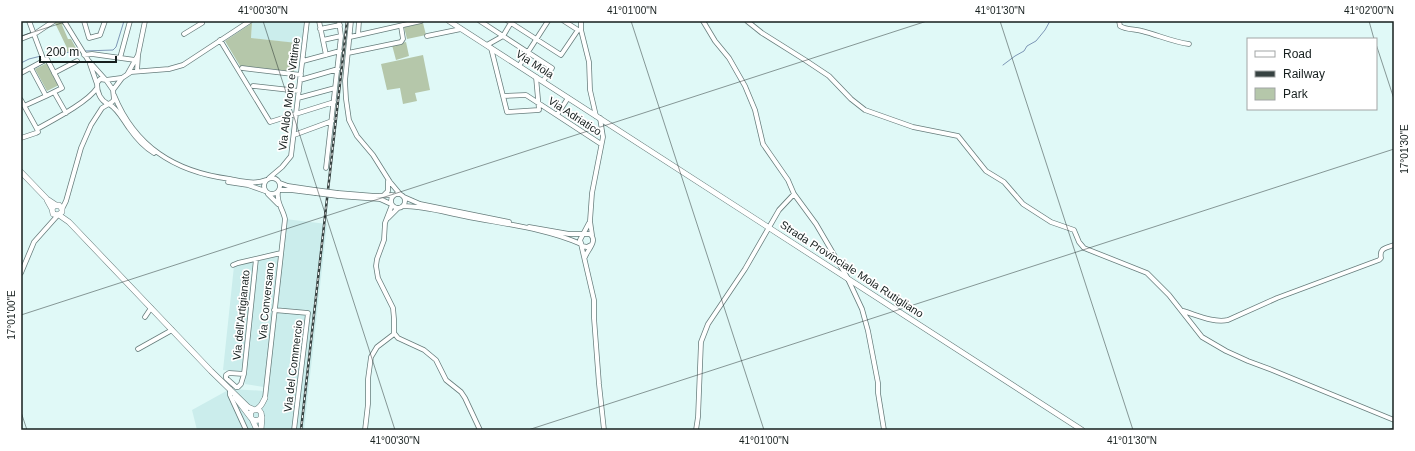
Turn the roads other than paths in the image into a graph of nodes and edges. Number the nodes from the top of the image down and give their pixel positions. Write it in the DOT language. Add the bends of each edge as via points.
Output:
graph roads {
  1 [pos="29,21"];
  2 [pos="54,21"];
  3 [pos="65,21"];
  4 [pos="84,21"];
  5 [pos="105,21"];
  6 [pos="130,21"];
  7 [pos="145,21"];
  8 [pos="200,21"];
  9 [pos="250,21"];
  10 [pos="307,21"];
  11 [pos="319,21"];
  12 [pos="351,21"];
  13 [pos="359,21"];
  14 [pos="421,21"];
  15 [pos="449,21"];
  16 [pos="480,21"];
  17 [pos="548,21"];
  18 [pos="564,21"];
  19 [pos="581,21"];
  20 [pos="703,21"];
  21 [pos="747,21"];
  22 [pos="1118,21"];
  23 [pos="510,22"];
  24 [pos="340,23"];
  25 [pos="401,26"];
  26 [pos="320,29"];
  27 [pos="461,29"];
  28 [pos="34,33"];
  29 [pos="184,34"];
  30 [pos="358,35"];
  31 [pos="341,36"];
  32 [pos="426,36"];
  33 [pos="503,36"];
  34 [pos="350,37"];
  35 [pos="21,39"];
  36 [pos="536,39"];
  37 [pos="220,40"];
  38 [pos="323,40"];
  39 [pos="1189,44"];
  40 [pos="489,46"];
  41 [pos="340,51"];
  42 [pos="528,52"];
  43 [pos="348,53"];
  44 [pos="84,55"];
  45 [pos="138,55"];
  46 [pos="326,55"];
  47 [pos="120,58"];
  48 [pos="44,60"];
  49 [pos="88,60"];
  50 [pos="77,61"];
  51 [pos="303,61"];
  52 [pos="134,62"];
  53 [pos="519,66"];
  54 [pos="31,68"];
  55 [pos="242,68"];
  56 [pos="338,69"];
  57 [pos="135,71"];
  58 [pos="21,73"];
  59 [pos="54,73"];
  60 [pos="128,73"];
  61 [pos="301,75"];
  62 [pos="536,77"];
  63 [pos="122,78"];
  64 [pos="106,79"];
  65 [pos="300,80"];
  66 [pos="543,82"];
  67 [pos="253,86"];
  68 [pos="97,87"];
  69 [pos="335,88"];
  70 [pos="299,91"];
  71 [pos="54,92"];
  72 [pos="113,92"];
  73 [pos="46,96"];
  74 [pos="503,96"];
  75 [pos="89,97"];
  76 [pos="101,98"];
  77 [pos="298,98"];
  78 [pos="568,98"];
  79 [pos="21,100"];
  80 [pos="334,102"];
  81 [pos="538,102"];
  82 [pos="109,104"];
  83 [pos="24,106"];
  84 [pos="66,113"];
  85 [pos="99,113"];
  86 [pos="296,114"];
  87 [pos="557,115"];
  88 [pos="598,117"];
  89 [pos="332,121"];
  90 [pos="610,125"];
  91 [pos="37,129"];
  92 [pos="294,135"];
  93 [pos="21,138"];
  94 [pos="601,144"];
  95 [pos="282,167"];
  96 [pos="326,168"];
  97 [pos="21,172"];
  98 [pos="268,179"];
  99 [pos="389,181"];
  100 [pos="279,183"];
  101 [pos="279,191"];
  102 [pos="266,192"];
  103 [pos="315,192"];
  104 [pos="338,194"];
  105 [pos="794,194"];
  106 [pos="384,195"];
  107 [pos="393,195"];
  108 [pos="402,195"];
  109 [pos="391,204"];
  110 [pos="280,206"];
  111 [pos="403,206"];
  112 [pos="398,208"];
  113 [pos="57,210"];
  114 [pos="386,220"];
  115 [pos="590,221"];
  116 [pos="769,228"];
  117 [pos="583,234"];
  118 [pos="592,235"];
  119 [pos="581,244"];
  120 [pos="1394,245"];
  121 [pos="591,246"];
  122 [pos="281,253"];
  123 [pos="585,258"];
  124 [pos="256,259"];
  125 [pos="233,265"];
  126 [pos="21,273"];
  127 [pos="847,278"];
  128 [pos="151,308"];
  129 [pos="274,310"];
  130 [pos="1182,311"];
  131 [pos="145,316"];
  132 [pos="172,330"];
  133 [pos="394,334"];
  134 [pos="138,348"];
  135 [pos="244,374"];
  136 [pos="230,390"];
  137 [pos="265,398"];
  138 [pos="255,410"];
  139 [pos="262,416"];
  140 [pos="252,418"];
  141 [pos="1394,420"];
  142 [pos="246,430"];
  143 [pos="257,430"];
  144 [pos="261,430"];
  145 [pos="294,430"];
  146 [pos="365,430"];
  147 [pos="480,430"];
  148 [pos="604,430"];
  149 [pos="696,430"];
  150 [pos="884,430"];
  151 [pos="1082,430"];
  1 -- 28 [label="street"];
  2 -- 28 [label="street"];
  3 -- 44 [label="street"];
  4 -- 5 [label="street" via="89,38 100,35"];
  6 -- 47 [label="street"];
  7 -- 45 [label="street"];
  8 -- 29 [label="street" via="202,23"];
  9 -- 37 [label="street"];
  10 -- 51 [label="street, Via Aldo Moro e Vittime"];
  11 -- 26 [label="street"];
  12 -- 34 [label="street"];
  13 -- 30 [label="street"];
  14 -- 25 [label="street"];
  15 -- 27 [label="main road, Via Mola"];
  16 -- 33 [label="street"];
  17 -- 36 [label="street"];
  18 -- 36 [label="street" via="578,30 561,55"];
  19 -- 88 [label="street" via="589,62 590,90"];
  20 -- 105 [label="street" via="742,80 755,110 763,144 788,180"];
  21 -- 130 [label="street" via="829,76 851,100 865,110 913,127 958,136 986,171 1004,182 1023,204 1051,222 1074,230 1084,248 1147,273"];
  22 -- 39 [label="street" via="1124,28"];
  23 -- 33 [label="street"];
  23 -- 36 [label="street"];
  24 -- 26 [label="street"];
  24 -- 31 [label="street"];
  25 -- 30 [label="street"];
  25 -- 43 [label="street" via="402,42"];
  26 -- 38 [label="street"];
  27 -- 32 [label="street"];
  27 -- 40 [label="main road, Via Mola"];
  28 -- 35 [label="street"];
  28 -- 48 [label="street"];
  30 -- 34 [label="street"];
  31 -- 38 [label="street"];
  31 -- 41 [label="street"];
  33 -- 40 [label="street"];
  33 -- 42 [label="street"];
  34 -- 43 [label="street"];
  36 -- 42 [label="street"];
  37 -- 57 [label="street" via="178,67"];
  37 -- 86 [label="street" via="270,122"];
  38 -- 46 [label="street"];
  40 -- 53 [label="main road, Via Mola"];
  40 -- 74 [label="street"];
  41 -- 46 [label="street"];
  41 -- 56 [label="street"];
  42 -- 53 [label="street"];
  42 -- 66 [label="street" via="552,68"];
  43 -- 99 [label="street" via="345,86 349,120 357,136"];
  44 -- 47 [label="street"];
  44 -- 49 [label="street"];
  45 -- 52 [label="street"];
  45 -- 57 [label="street"];
  46 -- 51 [label="street"];
  47 -- 52 [label="street"];
  48 -- 54 [label="street"];
  48 -- 59 [label="street" via="47,59"];
  49 -- 64 [label="street"];
  49 -- 68 [label="street"];
  50 -- 59 [label="street"];
  51 -- 61 [label="street, Via Aldo Moro e Vittime"];
  52 -- 57 [label="street"];
  52 -- 60 [label="street"];
  53 -- 62 [label="main road, Via Mola"];
  54 -- 58 [label="street"];
  54 -- 73 [label="street"];
  55 -- 61 [label="street"];
  56 -- 65 [label="street"];
  56 -- 69 [label="street"];
  57 -- 60 [label="street"];
  59 -- 71 [label="street" via="62,88"];
  60 -- 63 [label="street"];
  61 -- 65 [label="street, Via Aldo Moro e Vittime"];
  62 -- 66 [label="main road, Via Mola"];
  62 -- 81 [label="street"];
  63 -- 64 [label="street"];
  63 -- 72 [label="street"];
  64 -- 68 [label="street" via="100,79"];
  64 -- 72 [label="street"];
  65 -- 70 [label="street, Via Aldo Moro e Vittime"];
  66 -- 78 [label="main road, Via Mola"];
  67 -- 70 [label="street"];
  68 -- 75 [label="street"];
  68 -- 76 [label="street"];
  69 -- 77 [label="street"];
  69 -- 80 [label="street"];
  70 -- 77 [label="street, Via Aldo Moro e Vittime"];
  71 -- 73 [label="street"];
  71 -- 84 [label="street"];
  72 -- 82 [label="street" via="113,101"];
  72 -- 98 [label="street" via="119,107 137,134 165,158 207,175 246,182"];
  73 -- 83 [label="street"];
  74 -- 81 [label="street, Via Adriatico" via="526,95"];
  74 -- 81 [label="street" via="507,112 539,110"];
  75 -- 76 [label="street"];
  75 -- 84 [label="street"];
  76 -- 82 [label="street"];
  76 -- 85 [label="street"];
  77 -- 86 [label="street, Via Aldo Moro e Vittime"];
  78 -- 87 [label="street"];
  78 -- 88 [label="main road, Via Mola"];
  79 -- 83 [label="street"];
  80 -- 86 [label="street"];
  80 -- 89 [label="street"];
  81 -- 87 [label="street, Via Adriatico"];
  82 -- 85 [label="street"];
  82 -- 102 [label="street" via="115,108 140,142 170,164 195,175 248,185"];
  83 -- 91 [label="street"];
  84 -- 91 [label="street"];
  85 -- 113 [label="street" via="81,148 66,201"];
  86 -- 92 [label="street, Via Aldo Moro e Vittime"];
  87 -- 94 [label="street, Via Adriatico"];
  88 -- 90 [label="main road, Via Mola"];
  88 -- 94 [label="street"];
  89 -- 92 [label="street"];
  89 -- 96 [label="street"];
  90 -- 116 [label="main road, Strada Provinciale Mola Rutigliano"];
  91 -- 93 [label="street" via="38,132"];
  92 -- 95 [label="street, Via Aldo Moro e Vittime" via="291,156"];
  94 -- 115 [label="street"];
  95 -- 98 [label="street, Via Aldo Moro e Vittime"];
  95 -- 100 [label="street, Via Aldo Moro e Vittime"];
  97 -- 113 [label="main road"];
  98 -- 100 [label="street" via="275,178"];
  98 -- 102 [label="street" via="263,185"];
  99 -- 106 [label="street" via="388,190"];
  99 -- 107 [label="street"];
  99 -- 108 [label="street"];
  100 -- 101 [label="street"];
  100 -- 103 [label="street"];
  101 -- 102 [label="street" via="274,194"];
  101 -- 103 [label="street"];
  101 -- 110 [label="street, Via Conversano" via="277,200"];
  102 -- 110 [label="street"];
  103 -- 104 [label="street, bridge"];
  104 -- 106 [label="street"];
  104 -- 109 [label="street" via="380,199"];
  105 -- 116 [label="street"];
  105 -- 127 [label="street" via="816,224"];
  106 -- 107 [label="street"];
  107 -- 108 [label="street"];
  107 -- 109 [label="street"];
  108 -- 111 [label="street" via="405,201"];
  108 -- 117 [label="street" via="420,204 471,215 569,234"];
  109 -- 112 [label="street"];
  109 -- 114 [label="street"];
  110 -- 122 [label="street, Via Conversano" via="285,219"];
  111 -- 112 [label="street"];
  111 -- 119 [label="street" via="528,229 572,239"];
  112 -- 114 [label="street"];
  113 -- 126 [label="street" via="52,221 34,242"];
  113 -- 128 [label="main road"];
  114 -- 133 [label="street" via="384,240 376,266 378,278 393,308"];
  115 -- 117 [label="street"];
  115 -- 118 [label="street"];
  116 -- 127 [label="main road, Strada Provinciale Mola Rutigliano"];
  116 -- 149 [label="street" via="708,324 701,342"];
  117 -- 118 [label="street"];
  117 -- 119 [label="street" via="580,237"];
  118 -- 121 [label="street" via="594,240"];
  119 -- 121 [label="street" via="584,247"];
  119 -- 123 [label="street"];
  120 -- 130 [label="street" via="1381,251 1379,260 1277,298 1228,320 1221,321"];
  121 -- 123 [label="street"];
  122 -- 124 [label="street, Via dell'Artigianato"];
  122 -- 129 [label="street, Via Conversano"];
  123 -- 148 [label="street" via="594,300"];
  124 -- 125 [label="street, Via dell'Artigianato"];
  124 -- 135 [label="street, Via dell'Artigianato"];
  127 -- 150 [label="street" via="865,318"];
  127 -- 151 [label="main road, Strada Provinciale Mola Rutigliano"];
  128 -- 131 [label="street"];
  128 -- 132 [label="main road"];
  129 -- 137 [label="street, Via Conversano"];
  129 -- 145 [label="street, Via del Commercio" via="308,313"];
  130 -- 141 [label="street" via="1202,337 1226,351"];
  132 -- 134 [label="street"];
  132 -- 136 [label="main road"];
  133 -- 146 [label="street" via="377,347 371,357"];
  133 -- 147 [label="street" via="424,350 436,360 446,380 463,395"];
  135 -- 135 [label="street, Via dell'Artigianato" via="238,387 226,378 229,373"];
  136 -- 138 [label="main road" via="248,407"];
  136 -- 140 [label="main road"];
  136 -- 142 [label="street"];
  137 -- 138 [label="main road" via="261,406"];
  137 -- 139 [label="main road"];
  138 -- 139 [label="main road" via="260,410"];
  138 -- 140 [label="main road" via="251,413"];
  139 -- 140 [label="main road" via="257,421"];
  139 -- 144 [label="main road"];
  140 -- 143 [label="main road"];
}
